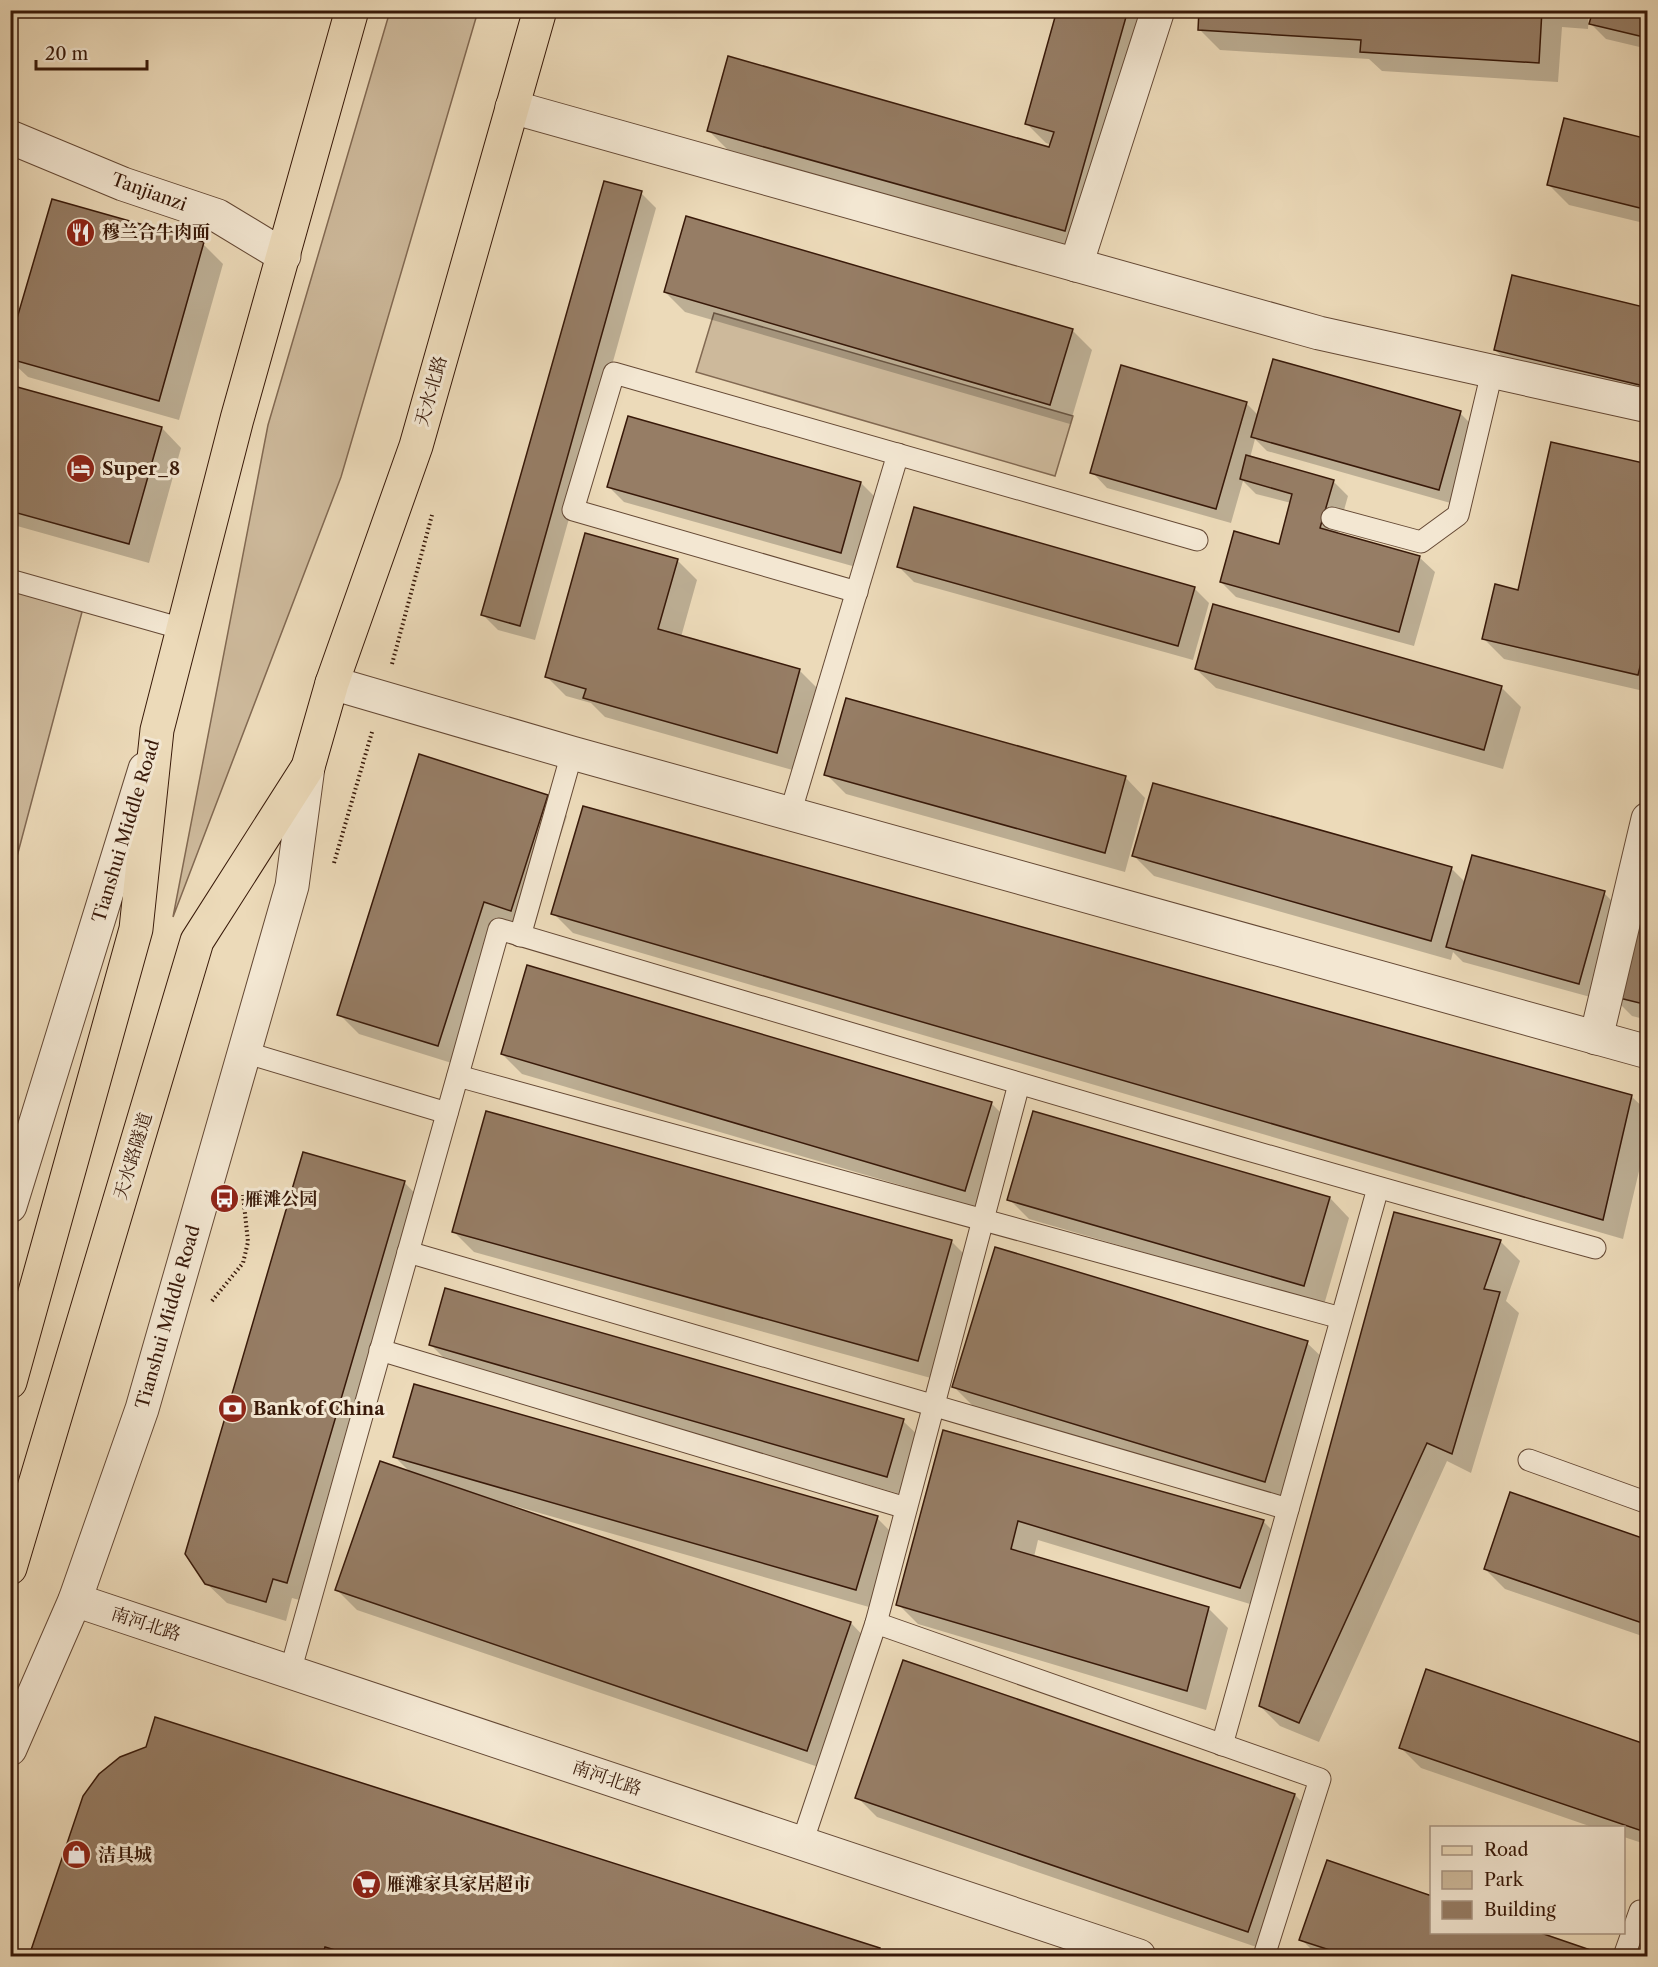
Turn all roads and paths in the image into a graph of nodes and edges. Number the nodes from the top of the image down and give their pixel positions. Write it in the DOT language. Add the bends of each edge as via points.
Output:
graph roads {
  1 [pos="352,10"];
  2 [pos="540,10"];
  3 [pos="1158,10"];
  4 [pos="512,107"];
  5 [pos="10,137"];
  6 [pos="284,256"];
  7 [pos="1076,265"];
  8 [pos="1492,372"];
  9 [pos="1647,406"];
  10 [pos="898,454"];
  11 [pos="435,504"];
  12 [pos="1332,518"];
  13 [pos="1197,540"];
  14 [pos="10,580"];
  15 [pos="857,591"];
  16 [pos="183,629"];
  17 [pos="332,683"];
  18 [pos="382,698"];
  19 [pos="157,730"];
  20 [pos="572,753"];
  21 [pos="308,767"];
  22 [pos="790,814"];
  23 [pos="1647,819"];
  24 [pos="332,869"];
  25 [pos="520,936"];
  26 [pos="1596,1038"];
  27 [pos="244,1052"];
  28 [pos="1647,1052"];
  29 [pos="458,1076"];
  30 [pos="1019,1084"];
  31 [pos="447,1113"];
  32 [pos="1378,1188"];
  33 [pos="242,1190"];
  34 [pos="10,1206"];
  35 [pos="983,1221"];
  36 [pos="1595,1248"];
  37 [pos="408,1252"];
  38 [pos="206,1309"];
  39 [pos="1341,1318"];
  40 [pos="380,1350"];
  41 [pos="10,1382"];
  42 [pos="933,1406"];
  43 [pos="1529,1460"];
  44 [pos="1647,1503"];
  45 [pos="906,1508"];
  46 [pos="1288,1509"];
  47 [pos="10,1568"];
  48 [pos="75,1600"];
  49 [pos="876,1623"];
  50 [pos="290,1672"];
  51 [pos="1222,1745"];
  52 [pos="10,1749"];
  53 [pos="801,1843"];
  54 [pos="1640,1911"];
  55 [pos="1139,1956"];
  56 [pos="1264,1956"];
  57 [pos="1624,1956"];
  1 -- 6 [label="main road"];
  2 -- 4 [label="main road, 天水北路"];
  3 -- 7 [label="street"];
  4 -- 7 [label="street"];
  4 -- 17 [label="main road, 天水北路" via="416,447"];
  5 -- 6 [label="street, Tanjianzi" via="123,184 218,216"];
  6 -- 16 [label="main road"];
  7 -- 8 [label="street" via="1319,333"];
  8 -- 9 [label="street"];
  8 -- 12 [label="lane" via="1458,515 1421,542"];
  10 -- 13 [label="lane"];
  10 -- 15 [label="lane"];
  10 -- 15 [label="lane" via="614,373 573,510"];
  11 -- 18 [label="path"];
  14 -- 16 [label="lane"];
  15 -- 22 [label="lane"];
  16 -- 19 [label="main road"];
  17 -- 18 [label="street"];
  17 -- 21 [label="main road, 天水北路"];
  18 -- 20 [label="street"];
  18 -- 24 [label="path"];
  19 -- 34 [label="street, Tianshui Middle Road"];
  19 -- 41 [label="main road" via="136,930"];
  20 -- 22 [label="street"];
  20 -- 25 [label="lane"];
  21 -- 27 [label="street, Tianshui Middle Road" via="292,886"];
  21 -- 47 [label="main road, 天水路隧道" via="197,941"];
  22 -- 26 [label="street"];
  23 -- 26 [label="street"];
  25 -- 29 [label="lane" via="499,930"];
  25 -- 30 [label="lane"];
  26 -- 28 [label="street"];
  27 -- 31 [label="lane"];
  27 -- 48 [label="street, Tianshui Middle Road" via="142,1409"];
  29 -- 31 [label="lane"];
  29 -- 35 [label="lane"];
  30 -- 32 [label="lane"];
  30 -- 35 [label="lane"];
  31 -- 37 [label="lane"];
  32 -- 36 [label="lane"];
  32 -- 39 [label="lane"];
  33 -- 38 [label="path" via="248,1242 243,1263"];
  35 -- 39 [label="lane"];
  35 -- 42 [label="lane"];
  37 -- 40 [label="lane"];
  37 -- 42 [label="lane"];
  39 -- 46 [label="lane"];
  40 -- 45 [label="lane"];
  40 -- 50 [label="lane"];
  42 -- 45 [label="lane"];
  42 -- 46 [label="lane"];
  43 -- 44 [label="lane"];
  45 -- 49 [label="lane"];
  46 -- 51 [label="lane"];
  48 -- 50 [label="street, 南河北路"];
  48 -- 52 [label="street, Tianshui Middle Road"];
  49 -- 51 [label="lane"];
  49 -- 53 [label="lane"];
  50 -- 53 [label="street, 南河北路"];
  51 -- 56 [label="lane" via="1320,1779"];
  53 -- 55 [label="street, 南河北路"];
  54 -- 57 [label="lane"];
}
